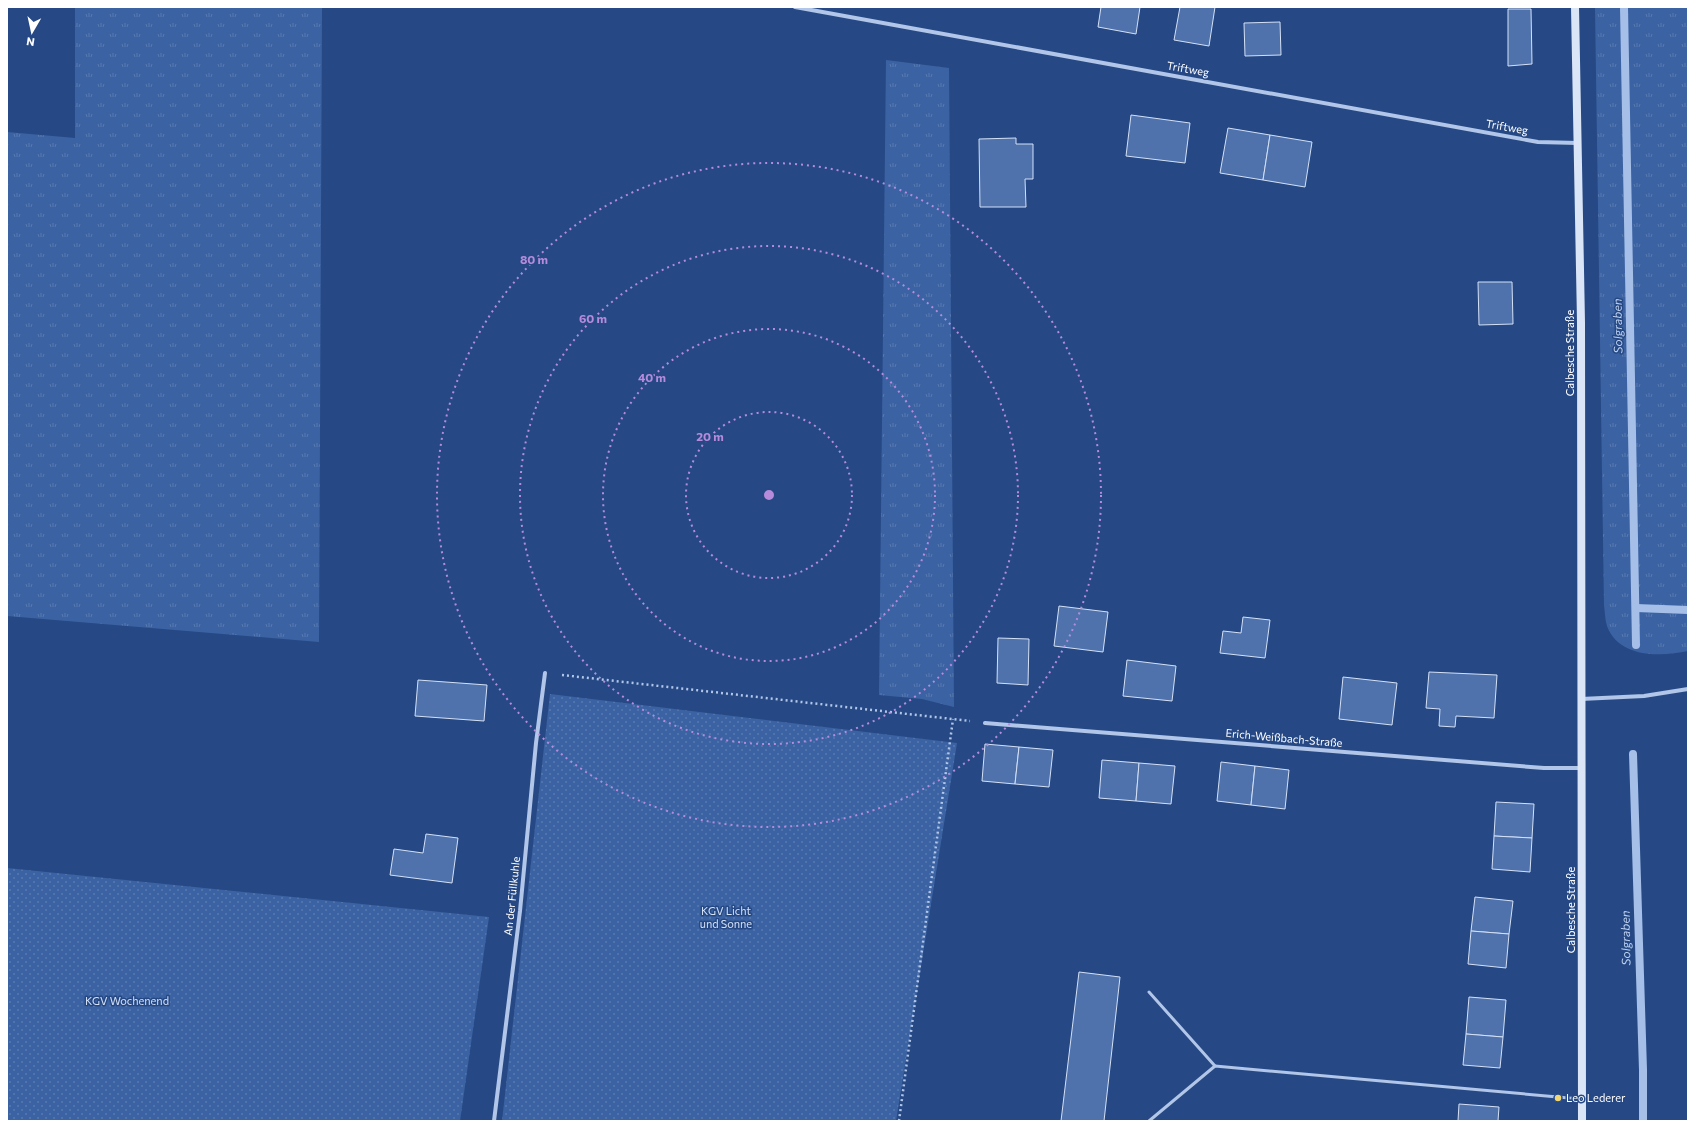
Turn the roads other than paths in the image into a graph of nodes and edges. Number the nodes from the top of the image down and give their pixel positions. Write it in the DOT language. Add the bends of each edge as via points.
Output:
graph roads {
  1 [pos="795,7"];
  2 [pos="1575,7"];
  3 [pos="1578,143"];
  4 [pos="545,673"];
  5 [pos="1688,689"];
  6 [pos="1581,699"];
  7 [pos="985,723"];
  8 [pos="1581,768"];
  9 [pos="1149,992"];
  10 [pos="1215,1066"];
  11 [pos="1582,1099"];
  12 [pos="494,1121"];
  13 [pos="1149,1121"];
  14 [pos="1582,1121"];
  1 -- 3 [label="street, Triftweg" via="1538,142"];
  2 -- 3 [label="main road, Calbesche Straße"];
  3 -- 6 [label="main road, Calbesche Straße" via="1581,322"];
  4 -- 12 [label="street, An der Füllkuhle" via="520,911"];
  5 -- 6 [label="street" via="1644,696"];
  6 -- 8 [label="main road, Calbesche Straße"];
  7 -- 8 [label="street, Erich-Weißbach-Straße" via="1544,768"];
  8 -- 11 [label="main road, Calbesche Straße"];
  9 -- 10 [label="lane"];
  10 -- 11 [label="lane"];
  10 -- 13 [label="lane"];
  11 -- 14 [label="main road, Calbesche Straße"];
}
